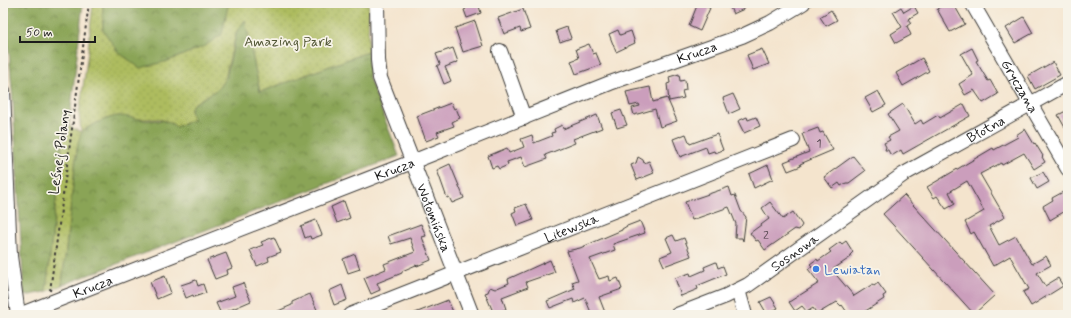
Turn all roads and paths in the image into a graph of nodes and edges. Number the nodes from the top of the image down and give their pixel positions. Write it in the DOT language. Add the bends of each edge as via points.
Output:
graph roads {
  1 [pos="89,3"];
  2 [pos="377,3"];
  3 [pos="803,3"];
  4 [pos="972,3"];
  5 [pos="500,51"];
  6 [pos="1068,83"];
  7 [pos="3,91"];
  8 [pos="1031,104"];
  9 [pos="524,118"];
  10 [pos="793,140"];
  11 [pos="412,162"];
  12 [pos="1068,169"];
  13 [pos="904,174"];
  14 [pos="456,274"];
  15 [pos="738,290"];
  16 [pos="48,304"];
  17 [pos="18,315"];
  18 [pos="350,315"];
  19 [pos="472,315"];
  20 [pos="677,315"];
  21 [pos="745,315"];
  1 -- 16 [label="path, Leśnej Polany"];
  2 -- 11 [label="street, Wołomińska" via="380,78"];
  3 -- 9 [label="street, Krucza" via="742,36 610,83"];
  4 -- 8 [label="street, Gryczana"];
  5 -- 9 [label="street"];
  6 -- 8 [label="street, Błotna"];
  7 -- 17 [label="street" via="10,256"];
  8 -- 12 [label="street, Gryczana"];
  8 -- 13 [label="street, Błotna"];
  9 -- 11 [label="street, Krucza"];
  10 -- 14 [label="street, Litewska"];
  11 -- 14 [label="street, Wołomińska"];
  11 -- 16 [label="street, Krucza"];
  13 -- 15 [label="street, Sosnowa"];
  14 -- 18 [label="street, Litewska"];
  14 -- 19 [label="street, Wołomińska"];
  15 -- 20 [label="street, Sosnowa"];
  15 -- 21 [label="street"];
  16 -- 17 [label="street, Krucza"];
}
